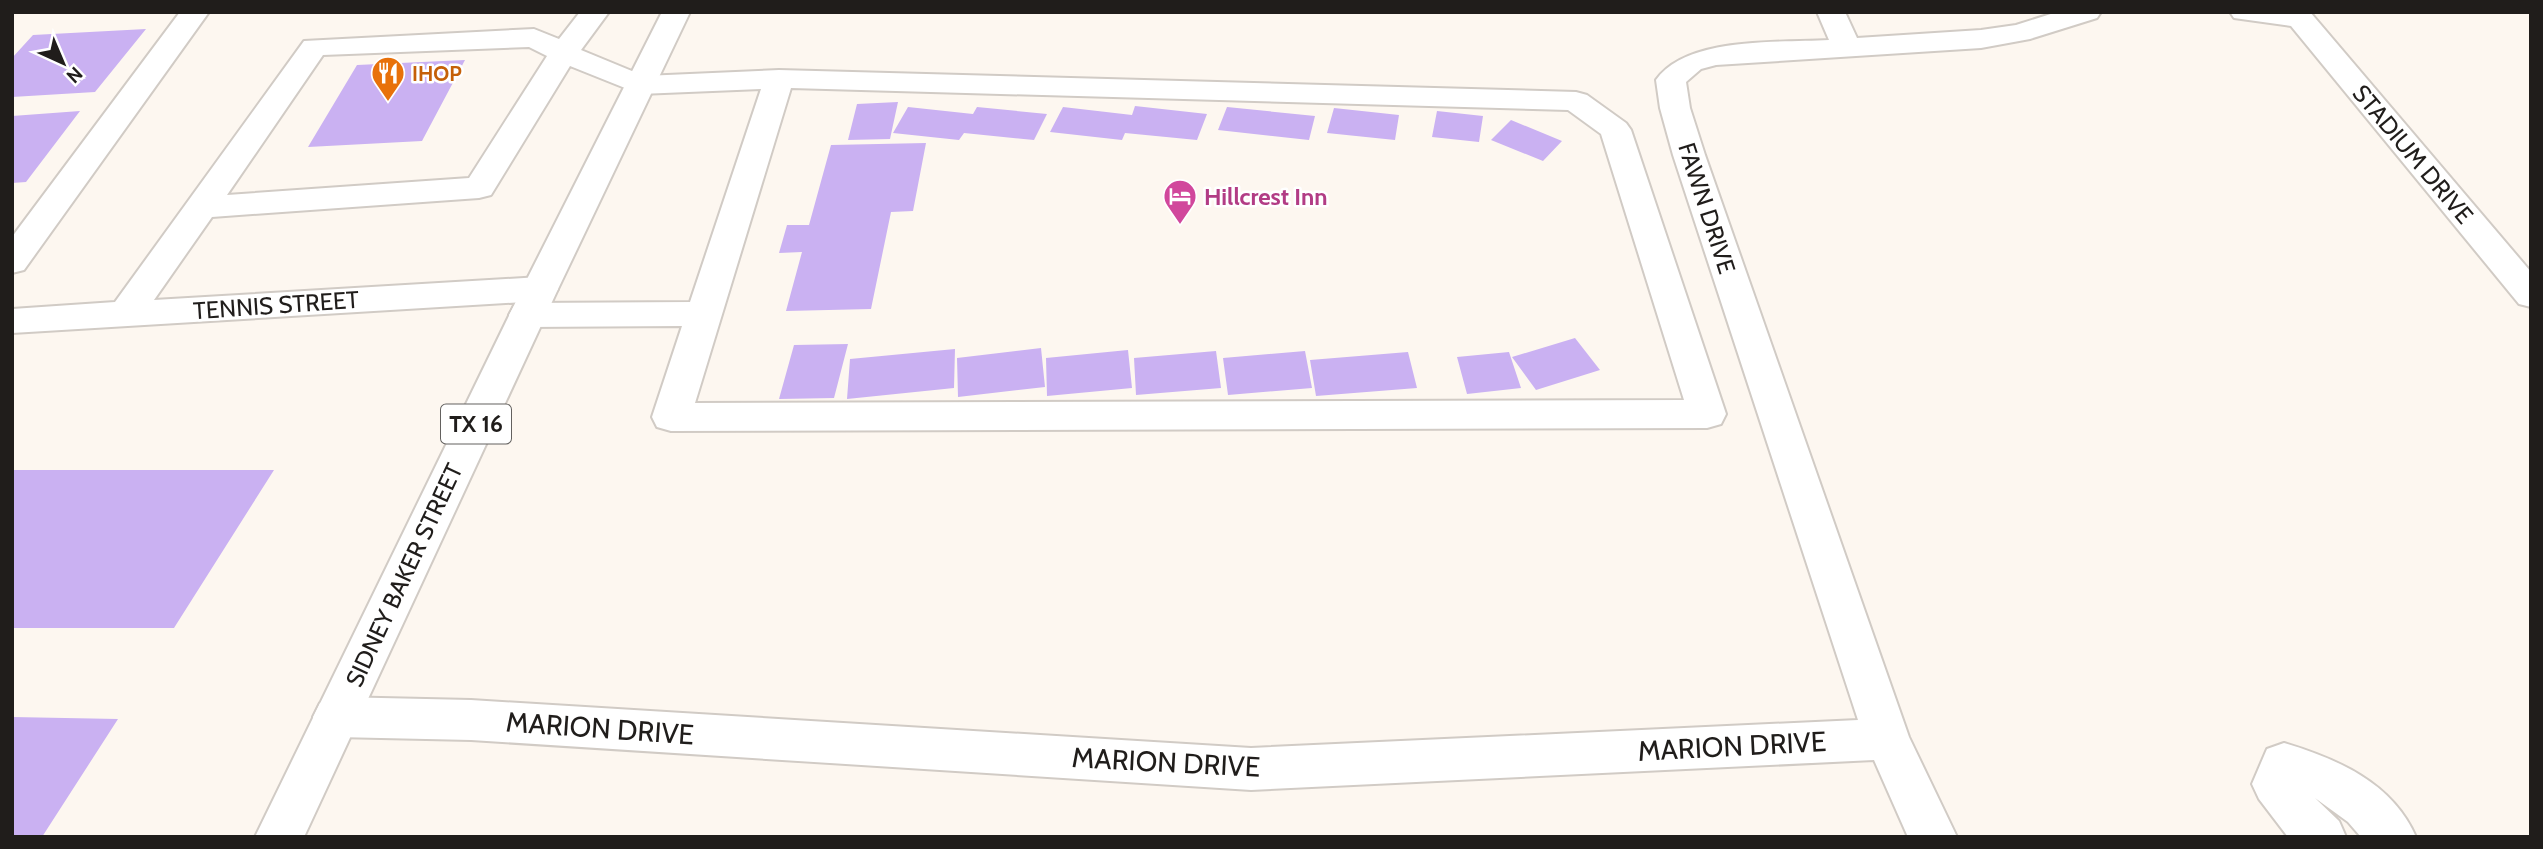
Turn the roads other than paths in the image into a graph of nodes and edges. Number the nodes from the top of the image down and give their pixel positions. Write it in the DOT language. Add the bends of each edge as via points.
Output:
graph roads {
  1 [pos="195,12"];
  2 [pos="595,12"];
  3 [pos="676,12"];
  4 [pos="1831,12"];
  5 [pos="2087,12"];
  6 [pos="2244,12"];
  7 [pos="2298,15"];
  8 [pos="1847,47"];
  9 [pos="564,52"];
  10 [pos="779,79"];
  11 [pos="640,85"];
  12 [pos="201,207"];
  13 [pos="28,221"];
  14 [pos="12,262"];
  15 [pos="2531,295"];
  16 [pos="534,302"];
  17 [pos="125,314"];
  18 [pos="704,314"];
  19 [pos="12,321"];
  20 [pos="336,717"];
  21 [pos="1887,739"];
  22 [pos="279,837"];
  23 [pos="1933,837"];
  24 [pos="2322,837"];
  25 [pos="2392,837"];
  1 -- 13 [label="street"];
  2 -- 9 [label="street"];
  3 -- 11 [label="street, SIDNEY BAKER STREET / TX 16"];
  4 -- 8 [label="street"];
  5 -- 8 [label="street, FAWN DRIVE" via="1981,40"];
  6 -- 7 [label="street"];
  7 -- 15 [label="street, STADIUM DRIVE"];
  8 -- 21 [label="street, FAWN DRIVE" via="1713,56 1691,63 1671,80 1689,155"];
  9 -- 11 [label="street"];
  9 -- 12 [label="street" via="479,188"];
  9 -- 12 [label="street" via="534,38 314,47"];
  10 -- 11 [label="street"];
  10 -- 18 [label="street"];
  10 -- 18 [label="street" via="1576,101 1615,130 1707,414 671,417"];
  11 -- 16 [label="street, SIDNEY BAKER STREET / TX 16"];
  12 -- 17 [label="street"];
  13 -- 14 [label="street"];
  16 -- 17 [label="street, TENNIS STREET"];
  16 -- 18 [label="street, TENNIS STREET"];
  16 -- 20 [label="street, SIDNEY BAKER STREET / TX 16"];
  17 -- 19 [label="street, TENNIS STREET"];
  20 -- 21 [label="street, MARION DRIVE" via="499,722 1251,769"];
  20 -- 22 [label="street, SIDNEY BAKER STREET / TX 16"];
  21 -- 23 [label="street"];
  24 -- 25 [label="street" via="2276,784 2284,764 2322,776 2365,807"];
}
